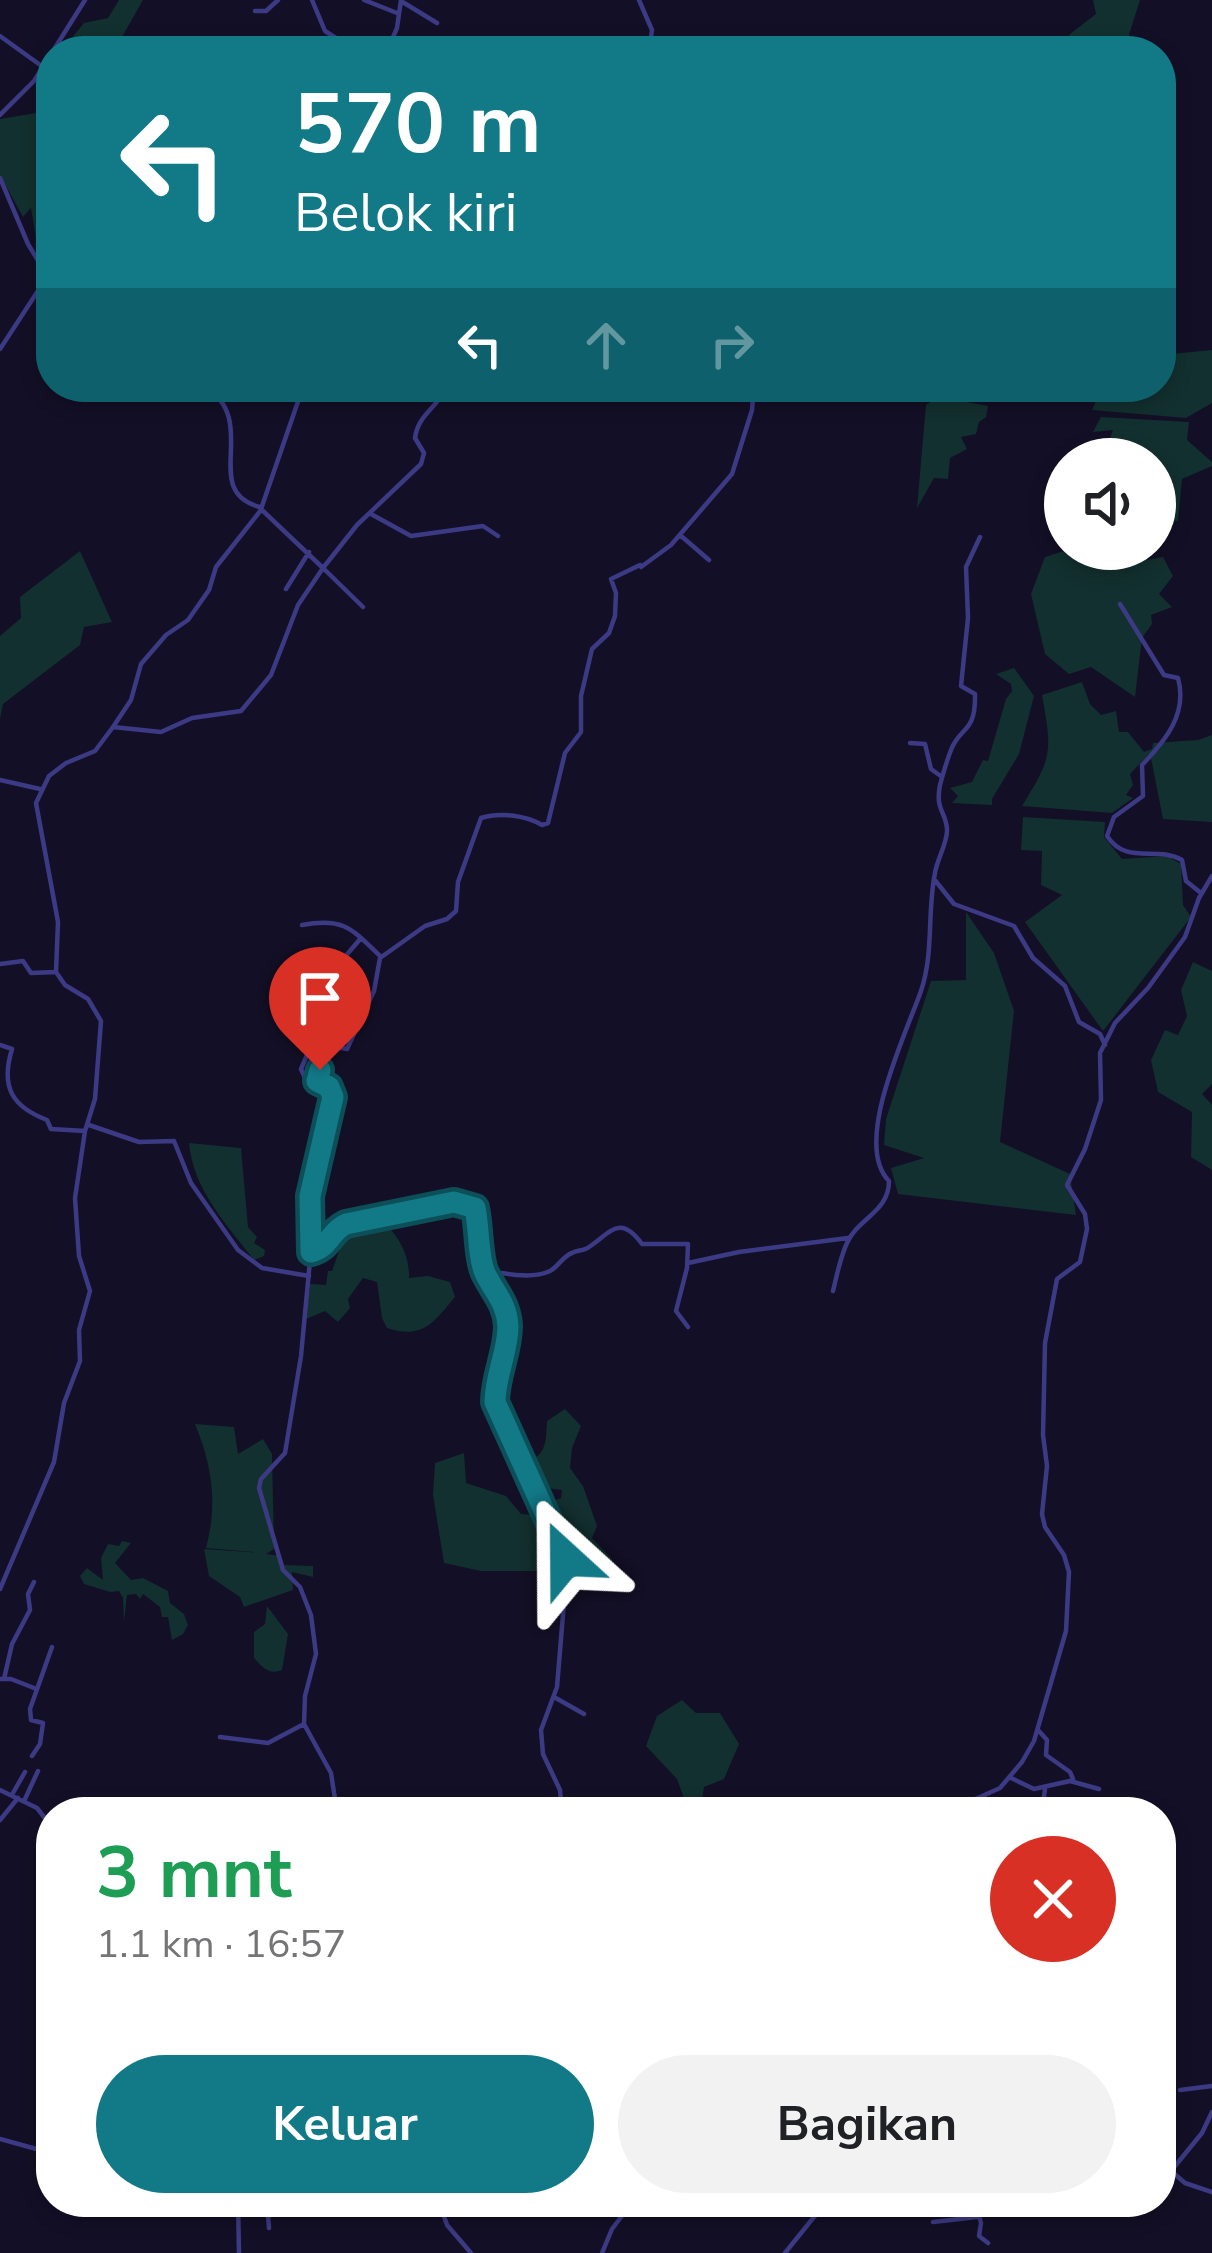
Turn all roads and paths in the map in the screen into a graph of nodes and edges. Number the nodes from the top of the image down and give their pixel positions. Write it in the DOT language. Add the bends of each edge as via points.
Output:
graph roads {
  1 [pos="85,0"];
  2 [pos="278,0"];
  3 [pos="312,0"];
  4 [pos="364,0"];
  5 [pos="401,0"];
  6 [pos="639,0"];
  7 [pos="255,11"];
  8 [pos="397,13"];
  9 [pos="437,23"];
  10 [pos="0,36"];
  11 [pos="63,36"];
  12 [pos="333,36"];
  13 [pos="393,36"];
  14 [pos="651,36"];
  15 [pos="36,62"];
  16 [pos="36,75"];
  17 [pos="0,115"];
  18 [pos="0,178"];
  19 [pos="36,252"];
  20 [pos="36,298"];
  21 [pos="0,349"];
  22 [pos="222,402"];
  23 [pos="297,402"];
  24 [pos="437,402"];
  25 [pos="753,402"];
  26 [pos="261,509"];
  27 [pos="371,514"];
  28 [pos="680,535"];
  29 [pos="498,536"];
  30 [pos="980,537"];
  31 [pos="309,553"];
  32 [pos="709,560"];
  33 [pos="323,568"];
  34 [pos="286,589"];
  35 [pos="1120,604"];
  36 [pos="363,607"];
  37 [pos="113,727"];
  38 [pos="910,743"];
  39 [pos="942,777"];
  40 [pos="0,780"];
  41 [pos="40,789"];
  42 [pos="1212,876"];
  43 [pos="934,879"];
  44 [pos="1202,893"];
  45 [pos="302,926"];
  46 [pos="361,938"];
  47 [pos="381,957"];
  48 [pos="0,964"];
  49 [pos="56,972"];
  50 [pos="332,972"];
  51 [pos="337,985"];
  52 [pos="313,1038"];
  53 [pos="0,1045"];
  54 [pos="1105,1045"];
  55 [pos="331,1046"];
  56 [pos="317,1081"];
  57 [pos="86,1128"];
  58 [pos="848,1238"];
  59 [pos="311,1252"];
  60 [pos="685,1263"];
  61 [pos="483,1270"];
  62 [pos="309,1276"];
  63 [pos="832,1291"];
  64 [pos="688,1327"];
  65 [pos="34,1582"];
  66 [pos="0,1589"];
  67 [pos="52,1647"];
  68 [pos="2,1679"];
  69 [pos="37,1688"];
  70 [pos="554,1697"];
  71 [pos="584,1714"];
  72 [pos="304,1724"];
  73 [pos="1038,1730"];
  74 [pos="220,1737"];
  75 [pos="32,1756"];
  76 [pos="25,1772"];
  77 [pos="38,1772"];
  78 [pos="1011,1778"];
  79 [pos="1074,1781"];
  80 [pos="1045,1789"];
  81 [pos="1100,1789"];
  82 [pos="0,1790"];
  83 [pos="335,1797"];
  84 [pos="561,1797"];
  85 [pos="983,1797"];
  86 [pos="1044,1797"];
  87 [pos="18,1798"];
  88 [pos="36,1807"];
  89 [pos="0,1820"];
  90 [pos="1212,2086"];
  91 [pos="1180,2090"];
  92 [pos="1212,2112"];
  93 [pos="0,2139"];
  94 [pos="36,2152"];
  95 [pos="1176,2164"];
  96 [pos="1176,2176"];
  97 [pos="1212,2192"];
  98 [pos="238,2217"];
  99 [pos="268,2217"];
  100 [pos="444,2217"];
  101 [pos="621,2217"];
  102 [pos="814,2217"];
  103 [pos="977,2217"];
  104 [pos="933,2222"];
  105 [pos="269,2228"];
  106 [pos="988,2242"];
  107 [pos="239,2253"];
  108 [pos="471,2253"];
  109 [pos="602,2253"];
  110 [pos="785,2253"];
  1 -- 11 [label="street"];
  2 -- 7 [label="street"];
  3 -- 12 [label="street"];
  4 -- 8 [label="street"];
  5 -- 8 [label="street"];
  5 -- 9 [label="street"];
  6 -- 14 [label="street"];
  8 -- 13 [label="street"];
  10 -- 15 [label="street"];
  16 -- 17 [label="street"];
  18 -- 19 [label="street"];
  20 -- 21 [label="street"];
  22 -- 26 [label="street" via="234,442 232,488"];
  23 -- 26 [label="street"];
  24 -- 27 [label="street" via="418,421 422,462"];
  25 -- 28 [label="street" via="733,475"];
  26 -- 31 [label="street"];
  26 -- 37 [label="street" via="188,620 141,664"];
  27 -- 29 [label="street" via="411,536 488,528"];
  27 -- 33 [label="street"];
  28 -- 32 [label="street"];
  28 -- 47 [label="street" via="611,579 615,616 592,649 581,732 566,753 548,823 482,817 456,911"];
  30 -- 39 [label="street" via="966,567 961,687 975,692 975,711"];
  31 -- 33 [label="street"];
  31 -- 34 [label="street"];
  33 -- 36 [label="street"];
  33 -- 37 [label="street" via="298,605 271,675 246,707 161,732"];
  35 -- 44 [label="street" via="1180,691 1169,736 1142,765 1143,796 1114,817 1107,834 1121,852 1182,860 1186,881"];
  37 -- 41 [label="street" via="95,751"];
  38 -- 39 [label="street" via="925,744 930,768"];
  39 -- 43 [label="street" via="939,811 947,829"];
  40 -- 41 [label="street"];
  41 -- 49 [label="street" via="37,819 59,930"];
  42 -- 44 [label="street"];
  43 -- 54 [label="street" via="954,904 1014,926 1065,986 1079,1022"];
  43 -- 58 [label="street" via="923,985 877,1123 876,1162 889,1193"];
  44 -- 54 [label="street" via="1185,937"];
  45 -- 46 [label="street" via="346,925"];
  46 -- 47 [label="street"];
  46 -- 50 [label="street"];
  47 -- 55 [label="street" via="347,1049"];
  48 -- 49 [label="street" via="19,960 31,973"];
  49 -- 57 [label="street" via="101,1021"];
  51 -- 52 [label="street"];
  52 -- 55 [label="street"];
  52 -- 56 [label="street" via="301,1072"];
  53 -- 57 [label="street" via="12,1049 4,1064 10,1100 51,1129"];
  54 -- 73 [label="street" via="1101,1100 1067,1185 1085,1214 1085,1246 1080,1262 1057,1279 1047,1325 1043,1522 1064,1555 1070,1586"];
  55 -- 56 [label="street"];
  56 -- 59 [label="street" via="333,1097 310,1196"];
  57 -- 62 [label="street" via="173,1141 191,1183 238,1250 262,1268"];
  57 -- 66 [label="street" via="75,1198 90,1291 80,1361 54,1462"];
  58 -- 60 [label="street"];
  58 -- 63 [label="street"];
  59 -- 61 [label="street" via="346,1224 456,1202 476,1210"];
  59 -- 62 [label="street"];
  60 -- 61 [label="street" via="687,1244 642,1244 617,1227 548,1272"];
  60 -- 64 [label="street" via="676,1311"];
  61 -- 70 [label="street" via="508,1325 495,1402 567,1566"];
  62 -- 72 [label="street" via="285,1453 259,1488 279,1560 311,1615 316,1654"];
  65 -- 68 [label="street"];
  67 -- 69 [label="street"];
  68 -- 69 [label="street"];
  69 -- 75 [label="street" via="30,1718 44,1723"];
  70 -- 71 [label="street"];
  70 -- 84 [label="street" via="541,1746"];
  72 -- 74 [label="street" via="268,1743"];
  72 -- 83 [label="street"];
  73 -- 78 [label="street"];
  73 -- 79 [label="street" via="1046,1755"];
  76 -- 87 [label="street"];
  77 -- 87 [label="street"];
  78 -- 80 [label="street"];
  78 -- 85 [label="street"];
  79 -- 80 [label="street"];
  79 -- 81 [label="street"];
  80 -- 86 [label="street"];
  82 -- 87 [label="street"];
  87 -- 88 [label="street"];
  87 -- 89 [label="street"];
  90 -- 91 [label="street"];
  92 -- 95 [label="street"];
  93 -- 94 [label="street"];
  96 -- 97 [label="street"];
  98 -- 107 [label="street"];
  99 -- 105 [label="street"];
  100 -- 108 [label="street"];
  101 -- 109 [label="street"];
  102 -- 110 [label="street"];
  103 -- 104 [label="street"];
  103 -- 106 [label="street"];
}
